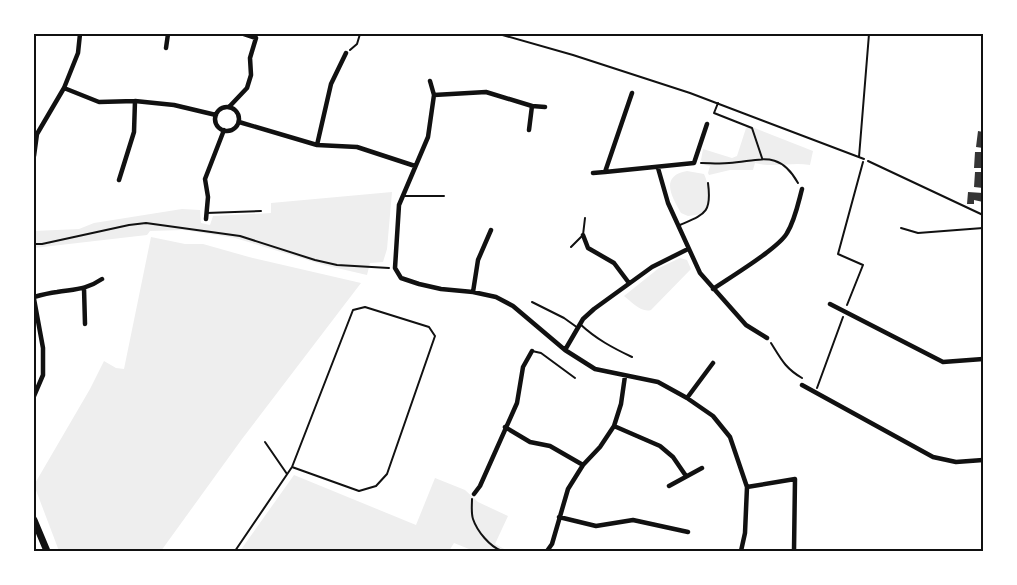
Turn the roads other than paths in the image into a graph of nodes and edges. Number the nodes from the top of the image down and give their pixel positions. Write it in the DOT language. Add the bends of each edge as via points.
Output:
graph roads {
  1 [pos="80,34"];
  2 [pos="168,34"];
  3 [pos="244,34"];
  4 [pos="166,48"];
  5 [pos="346,53"];
  6 [pos="430,81"];
  7 [pos="64,88"];
  8 [pos="632,93"];
  9 [pos="434,95"];
  10 [pos="135,101"];
  11 [pos="532,106"];
  12 [pos="229,107"];
  13 [pos="545,107"];
  14 [pos="216,115"];
  15 [pos="239,122"];
  16 [pos="708,124"];
  17 [pos="224,130"];
  18 [pos="529,130"];
  19 [pos="35,133"];
  20 [pos="317,145"];
  21 [pos="34,156"];
  22 [pos="868,161"];
  23 [pos="414,166"];
  24 [pos="658,168"];
  25 [pos="605,172"];
  26 [pos="593,174"];
  27 [pos="119,180"];
  28 [pos="708,183"];
  29 [pos="802,189"];
  30 [pos="403,196"];
  31 [pos="444,196"];
  32 [pos="261,210"];
  33 [pos="206,213"];
  34 [pos="983,215"];
  35 [pos="585,218"];
  36 [pos="206,219"];
  37 [pos="678,226"];
  38 [pos="901,228"];
  39 [pos="983,228"];
  40 [pos="491,230"];
  41 [pos="583,235"];
  42 [pos="571,247"];
  43 [pos="688,249"];
  44 [pos="102,279"];
  45 [pos="629,283"];
  46 [pos="84,288"];
  47 [pos="713,290"];
  48 [pos="472,292"];
  49 [pos="34,298"];
  50 [pos="532,302"];
  51 [pos="830,304"];
  52 [pos="85,324"];
  53 [pos="579,326"];
  54 [pos="767,338"];
  55 [pos="565,350"];
  56 [pos="532,351"];
  57 [pos="632,357"];
  58 [pos="983,359"];
  59 [pos="713,363"];
  60 [pos="625,376"];
  61 [pos="575,378"];
  62 [pos="802,385"];
  63 [pos="34,396"];
  64 [pos="688,398"];
  65 [pos="614,426"];
  66 [pos="505,427"];
  67 [pos="265,442"];
  68 [pos="983,460"];
  69 [pos="583,465"];
  70 [pos="292,467"];
  71 [pos="702,468"];
  72 [pos="287,474"];
  73 [pos="686,476"];
  74 [pos="669,486"];
  75 [pos="747,487"];
  76 [pos="474,494"];
  77 [pos="559,516"];
  78 [pos="34,520"];
  79 [pos="688,532"];
  80 [pos="47,551"];
  81 [pos="235,551"];
  82 [pos="547,551"];
  83 [pos="741,551"];
  84 [pos="794,551"];
  1 -- 7 [label="street" via="78,53"];
  2 -- 4 [label="street"];
  3 -- 12 [label="street" via="256,38 250,58 251,75 246,88"];
  5 -- 20 [label="street" via="331,84"];
  6 -- 9 [label="street"];
  7 -- 10 [label="street" via="99,102"];
  7 -- 19 [label="street"];
  8 -- 25 [label="street"];
  9 -- 11 [label="street" via="486,92"];
  9 -- 23 [label="street" via="428,137"];
  10 -- 14 [label="street" via="174,105"];
  10 -- 27 [label="street" via="134,132"];
  11 -- 13 [label="street"];
  11 -- 18 [label="street"];
  12 -- 14 [label="street"];
  12 -- 15 [label="street" via="236,111"];
  14 -- 17 [label="street" via="217,126"];
  15 -- 17 [label="street" via="234,129"];
  15 -- 20 [label="street"];
  16 -- 24 [label="street" via="694,164"];
  17 -- 33 [label="street" via="205,179"];
  19 -- 21 [label="street"];
  20 -- 23 [label="street" via="357,147"];
  22 -- 34 [label="lane"];
  23 -- 30 [label="street"];
  24 -- 25 [label="street"];
  24 -- 37 [label="street"];
  25 -- 26 [label="street"];
  28 -- 37 [label="lane" via="707,210"];
  29 -- 47 [label="street" via="786,236"];
  30 -- 31 [label="lane"];
  30 -- 48 [label="street" via="399,205 397,274 419,284"];
  32 -- 33 [label="lane"];
  33 -- 36 [label="street"];
  35 -- 41 [label="lane"];
  37 -- 43 [label="street"];
  38 -- 39 [label="lane" via="918,233"];
  40 -- 48 [label="street" via="478,260"];
  41 -- 42 [label="lane"];
  41 -- 45 [label="street" via="588,248 614,263"];
  43 -- 45 [label="street"];
  43 -- 47 [label="street" via="700,274"];
  44 -- 46 [label="street"];
  45 -- 53 [label="street" via="594,309"];
  46 -- 49 [label="street"];
  46 -- 52 [label="street"];
  47 -- 54 [label="street" via="746,325"];
  48 -- 55 [label="street" via="496,297 513,306"];
  49 -- 63 [label="street" via="43,348 43,375"];
  50 -- 53 [label="lane"];
  51 -- 58 [label="street" via="943,362"];
  53 -- 55 [label="street"];
  53 -- 57 [label="lane"];
  55 -- 60 [label="street" via="595,369"];
  56 -- 61 [label="lane" via="541,353"];
  56 -- 66 [label="street" via="523,367 517,403"];
  59 -- 64 [label="street"];
  60 -- 64 [label="street" via="658,382"];
  60 -- 65 [label="street"];
  62 -- 68 [label="street" via="934,457 956,462"];
  64 -- 75 [label="street" via="713,416 730,437"];
  65 -- 69 [label="street"];
  65 -- 73 [label="street" via="660,446"];
  66 -- 69 [label="street" via="530,442 550,446"];
  66 -- 76 [label="street"];
  67 -- 72 [label="lane"];
  69 -- 77 [label="street" via="568,489"];
  70 -- 70 [label="lane" via="353,310 365,307 429,327 435,336 387,474 376,486 359,491"];
  70 -- 72 [label="lane"];
  71 -- 73 [label="street"];
  72 -- 81 [label="lane"];
  73 -- 74 [label="street"];
  75 -- 83 [label="street" via="746,533"];
  75 -- 84 [label="street" via="795,480"];
  77 -- 79 [label="street" via="596,526 633,520"];
  77 -- 82 [label="street"];
  78 -- 80 [label="main road"];
}
